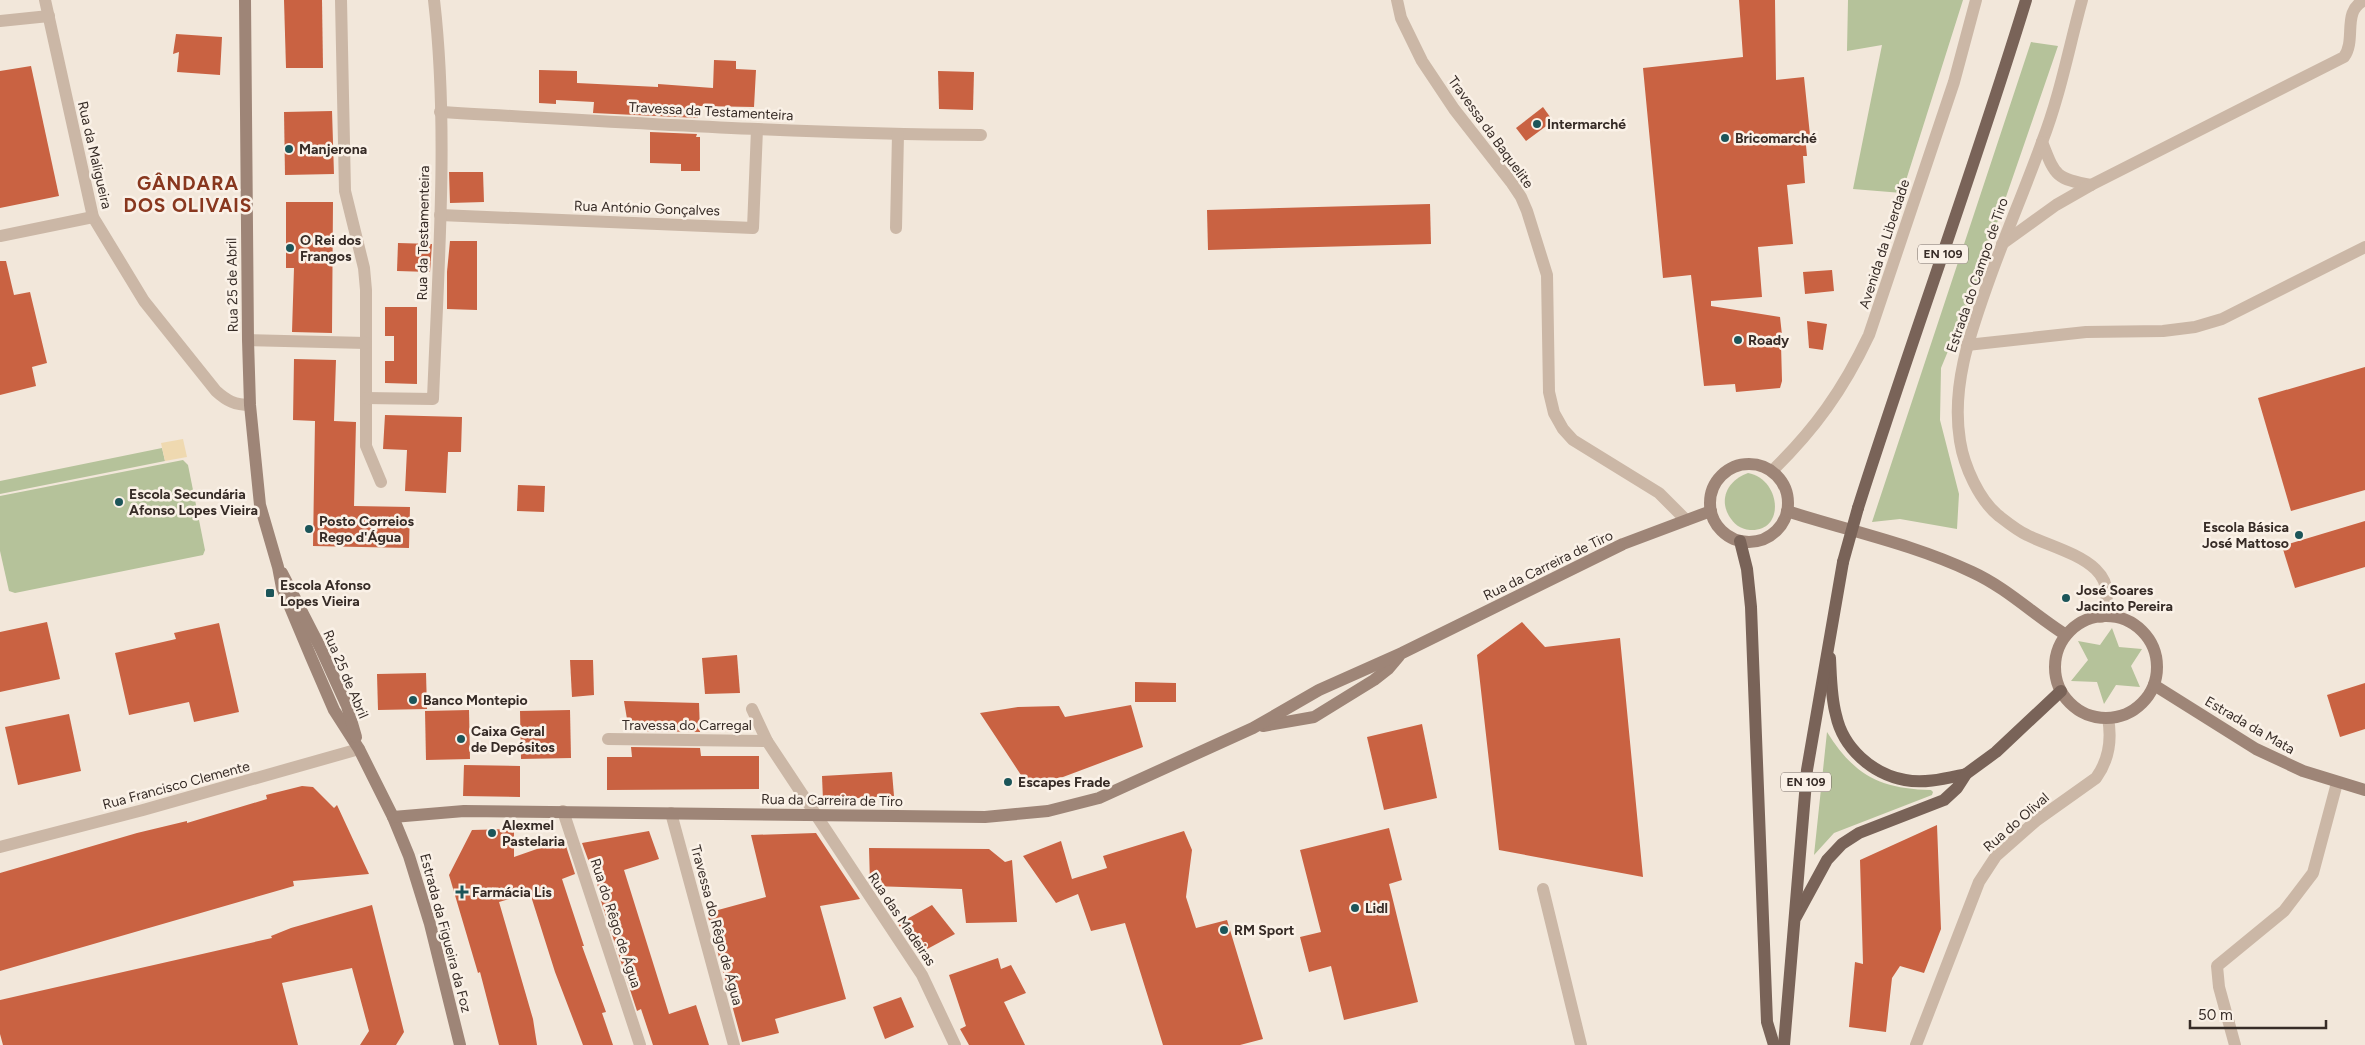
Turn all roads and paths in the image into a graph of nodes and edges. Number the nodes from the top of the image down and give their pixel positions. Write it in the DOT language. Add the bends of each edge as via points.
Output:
graph roads {
  1 [pos="46,0"];
  2 [pos="245,0"];
  3 [pos="341,0"];
  4 [pos="434,0"];
  5 [pos="1397,0"];
  6 [pos="1976,0"];
  7 [pos="2026,0"];
  8 [pos="2082,0"];
  9 [pos="2365,0"];
  10 [pos="48,16"];
  11 [pos="0,21"];
  12 [pos="440,112"];
  13 [pos="757,129"];
  14 [pos="898,134"];
  15 [pos="981,135"];
  16 [pos="2042,142"];
  17 [pos="2091,185"];
  18 [pos="440,214"];
  19 [pos="94,217"];
  20 [pos="896,228"];
  21 [pos="0,236"];
  22 [pos="2002,244"];
  23 [pos="2365,247"];
  24 [pos="248,340"];
  25 [pos="366,343"];
  26 [pos="1967,345"];
  27 [pos="366,398"];
  28 [pos="250,405"];
  29 [pos="1772,471"];
  30 [pos="381,482"];
  31 [pos="1711,511"];
  32 [pos="1787,511"];
  33 [pos="1686,520"];
  34 [pos="1740,541"];
  35 [pos="2101,616"];
  36 [pos="2066,635"];
  37 [pos="1828,641"];
  38 [pos="1402,653"];
  39 [pos="2154,685"];
  40 [pos="1319,690"];
  41 [pos="2061,691"];
  42 [pos="752,709"];
  43 [pos="1314,716"];
  44 [pos="2108,718"];
  45 [pos="1253,728"];
  46 [pos="608,739"];
  47 [pos="768,741"];
  48 [pos="359,749"];
  49 [pos="1966,774"];
  50 [pos="2337,783"];
  51 [pos="2365,790"];
  52 [pos="563,811"];
  53 [pos="671,813"];
  54 [pos="816,815"];
  55 [pos="393,817"];
  56 [pos="0,847"];
  57 [pos="1543,889"];
  58 [pos="1793,924"];
  59 [pos="460,1045"];
  60 [pos="640,1045"];
  61 [pos="734,1045"];
  62 [pos="955,1045"];
  63 [pos="1582,1045"];
  64 [pos="1774,1045"];
  65 [pos="1784,1045"];
  66 [pos="1916,1045"];
  67 [pos="2235,1045"];
  1 -- 10 [label="street, Rua da Maligueira"];
  2 -- 24 [label="main road, Rua 25 de Abril"];
  3 -- 25 [label="street" via="344,191 364,268"];
  4 -- 12 [label="street, Rua da Testamenteira" via="441,58"];
  5 -- 33 [label="street, Travessa da Baquelite" via="1401,18 1422,61 1454,109 1511,182 1527,211 1547,276 1550,392 1554,413 1573,440 1659,493"];
  6 -- 29 [label="street, Avenida da Liberdade" via="1954,82 1869,335 1825,412"];
  7 -- 37 [label="main road, EN 109, bridge" via="1858,508 1843,562"];
  8 -- 16 [label="street, Estrada do Campo de Tiro"];
  9 -- 17 [label="street" via="2353,10 2351,43 2344,57"];
  10 -- 11 [label="street"];
  10 -- 19 [label="street, Rua da Maligueira"];
  12 -- 13 [label="street, Travessa da Testamenteira"];
  12 -- 18 [label="street, Rua da Testamenteira"];
  13 -- 14 [label="street, Travessa da Testamenteira"];
  13 -- 18 [label="street, Rua António Gonçalves" via="753,228"];
  14 -- 15 [label="street, Travessa da Testamenteira"];
  14 -- 20 [label="street"];
  16 -- 17 [label="street" via="2055,172 2062,179"];
  16 -- 22 [label="street, Estrada do Campo de Tiro"];
  17 -- 22 [label="street" via="2056,205"];
  18 -- 27 [label="street, Rua da Testamenteira" via="434,399"];
  19 -- 21 [label="street"];
  19 -- 28 [label="street, Rua da Maligueira" via="144,301 216,391 237,405"];
  22 -- 26 [label="street, Estrada do Campo de Tiro"];
  23 -- 26 [label="street" via="2222,319 2194,328 2086,332"];
  24 -- 25 [label="street"];
  24 -- 28 [label="main road, Rua 25 de Abril"];
  25 -- 27 [label="street"];
  26 -- 35 [label="street, Estrada do Campo de Tiro" via="1958,405 1966,469 1997,515 2026,535 2074,554 2098,570 2107,604"];
  27 -- 30 [label="street" via="366,446"];
  28 -- 48 [label="main road, Rua 25 de Abril" via="260,504 282,588 334,710"];
  29 -- 31 [label="main road" via="1750,464 1729,470 1712,492"];
  29 -- 32 [label="main road" via="1784,485"];
  31 -- 33 [label="main road, Rua da Carreira de Tiro"];
  31 -- 34 [label="main road" via="1725,533"];
  32 -- 34 [label="main road" via="1784,521 1770,536"];
  32 -- 36 [label="main road" via="1911,548 1972,572 2005,590"];
  33 -- 38 [label="main road, Rua da Carreira de Tiro" via="1624,544"];
  34 -- 64 [label="main road" via="1751,607 1767,1022"];
  35 -- 36 [label="main road" via="2082,622"];
  35 -- 39 [label="main road" via="2126,621 2147,636 2157,660"];
  36 -- 41 [label="main road" via="2060,645 2055,668"];
  37 -- 49 [label="main road" via="1836,716 1846,740 1862,759 1882,772 1905,780"];
  37 -- 58 [label="main road, EN 109" via="1807,770"];
  38 -- 40 [label="main road, Rua da Carreira de Tiro"];
  38 -- 43 [label="main road, Rua da Carreira de Tiro" via="1374,680"];
  39 -- 44 [label="main road" via="2149,696 2131,712"];
  39 -- 50 [label="main road, Estrada da Mata" via="2256,749"];
  40 -- 43 [label="main road" via="1312,706"];
  40 -- 45 [label="main road, Rua da Carreira de Tiro"];
  41 -- 44 [label="main road" via="2081,712"];
  41 -- 49 [label="main road" via="1996,752"];
  42 -- 47 [label="street"];
  43 -- 45 [label="main road, Rua da Carreira de Tiro"];
  44 -- 66 [label="street, Rua do Olival" via="2108,755 2096,778 2037,820 1996,856 1979,882"];
  45 -- 54 [label="main road, Rua da Carreira de Tiro" via="1099,798 1048,811 985,817"];
  46 -- 47 [label="street, Travessa do Carregal"];
  47 -- 54 [label="street, Travessa do Carregal"];
  48 -- 55 [label="main road, Estrada da Figueira da Foz"];
  48 -- 56 [label="street, Rua Francisco Clemente"];
  49 -- 58 [label="main road" via="1944,800 1859,833 1842,844 1827,860"];
  50 -- 51 [label="main road, Estrada da Mata"];
  50 -- 67 [label="street" via="2313,873 2284,910 2217,966 2219,987"];
  52 -- 53 [label="main road, Rua da Carreira de Tiro"];
  52 -- 55 [label="main road, Rua da Carreira de Tiro" via="464,811"];
  52 -- 60 [label="street, Rua do Rêgo de Água"];
  53 -- 54 [label="main road, Rua da Carreira de Tiro"];
  53 -- 61 [label="street, Travessa do Rêgo de Água"];
  54 -- 62 [label="street, Rua das Madeiras" via="922,975"];
  55 -- 59 [label="main road, Estrada da Figueira da Foz" via="430,924"];
  57 -- 63 [label="street"];
  58 -- 65 [label="main road, EN 109"];
}
